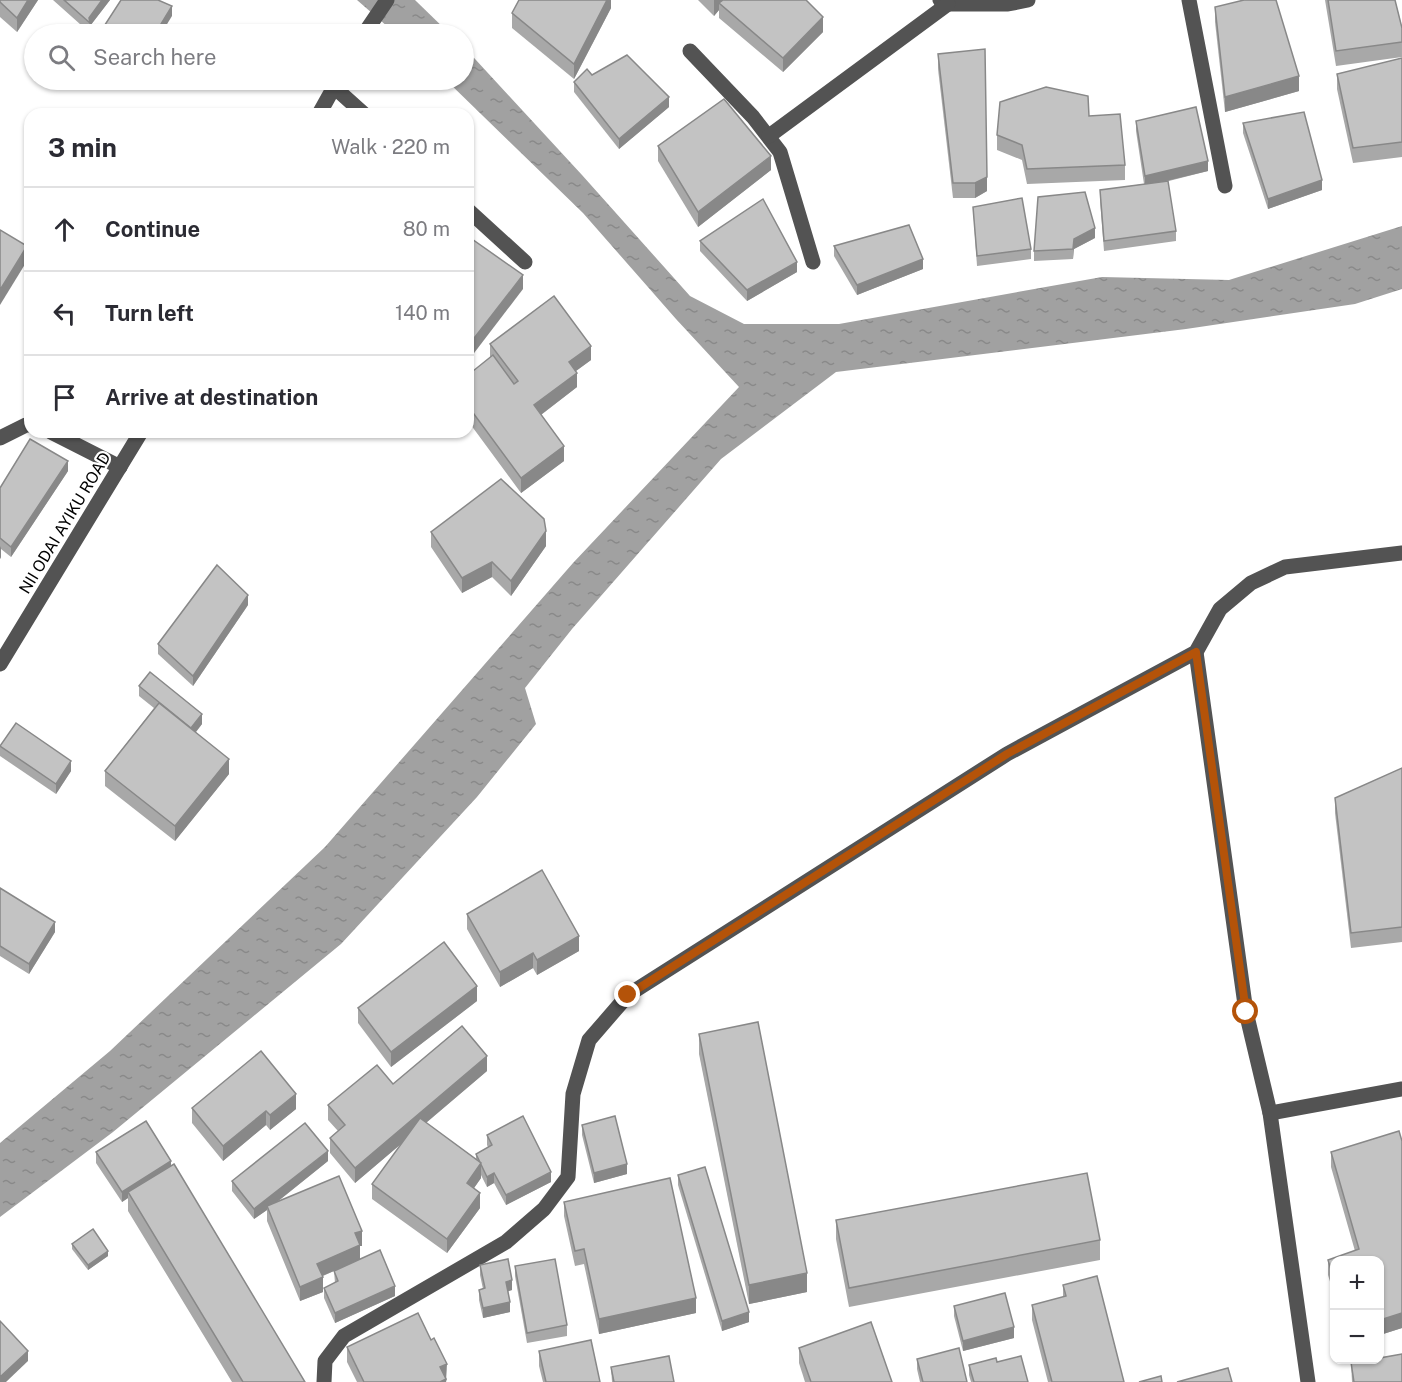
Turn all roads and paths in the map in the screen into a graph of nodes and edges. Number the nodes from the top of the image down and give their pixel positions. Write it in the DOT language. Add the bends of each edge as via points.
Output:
graph roads {
  1 [pos="387,0"];
  2 [pos="1028,0"];
  3 [pos="1190,0"];
  4 [pos="944,2"];
  5 [pos="370,24"];
  6 [pos="690,51"];
  7 [pos="332,90"];
  8 [pos="342,90"];
  9 [pos="322,108"];
  10 [pos="359,108"];
  11 [pos="769,136"];
  12 [pos="1226,186"];
  13 [pos="474,215"];
  14 [pos="525,262"];
  15 [pos="813,262"];
  16 [pos="24,426"];
  17 [pos="0,438"];
  18 [pos="63,438"];
  19 [pos="137,438"];
  20 [pos="120,467"];
  21 [pos="1402,553"];
  22 [pos="1196,652"];
  23 [pos="0,664"];
  24 [pos="1402,1089"];
  25 [pos="1270,1113"];
  26 [pos="324,1382"];
  27 [pos="1308,1382"];
  1 -- 5 [label="street"];
  2 -- 4 [label="street" via="1008,4"];
  3 -- 12 [label="street"];
  4 -- 11 [label="street"];
  6 -- 11 [label="street"];
  7 -- 9 [label="street"];
  8 -- 10 [label="street"];
  11 -- 15 [label="street" via="780,153"];
  13 -- 14 [label="street"];
  16 -- 17 [label="street"];
  18 -- 20 [label="street"];
  19 -- 20 [label="street, NII ODAI AYIKU ROAD"];
  20 -- 23 [label="street, NII ODAI AYIKU ROAD"];
  21 -- 22 [label="street" via="1285,567 1251,583 1220,609"];
  22 -- 25 [label="street" via="1246,1012"];
  22 -- 26 [label="street" via="1007,754 628,995 589,1040 573,1094 568,1177 544,1209 506,1242 344,1336 325,1361"];
  24 -- 25 [label="street"];
  25 -- 27 [label="street"];
}
